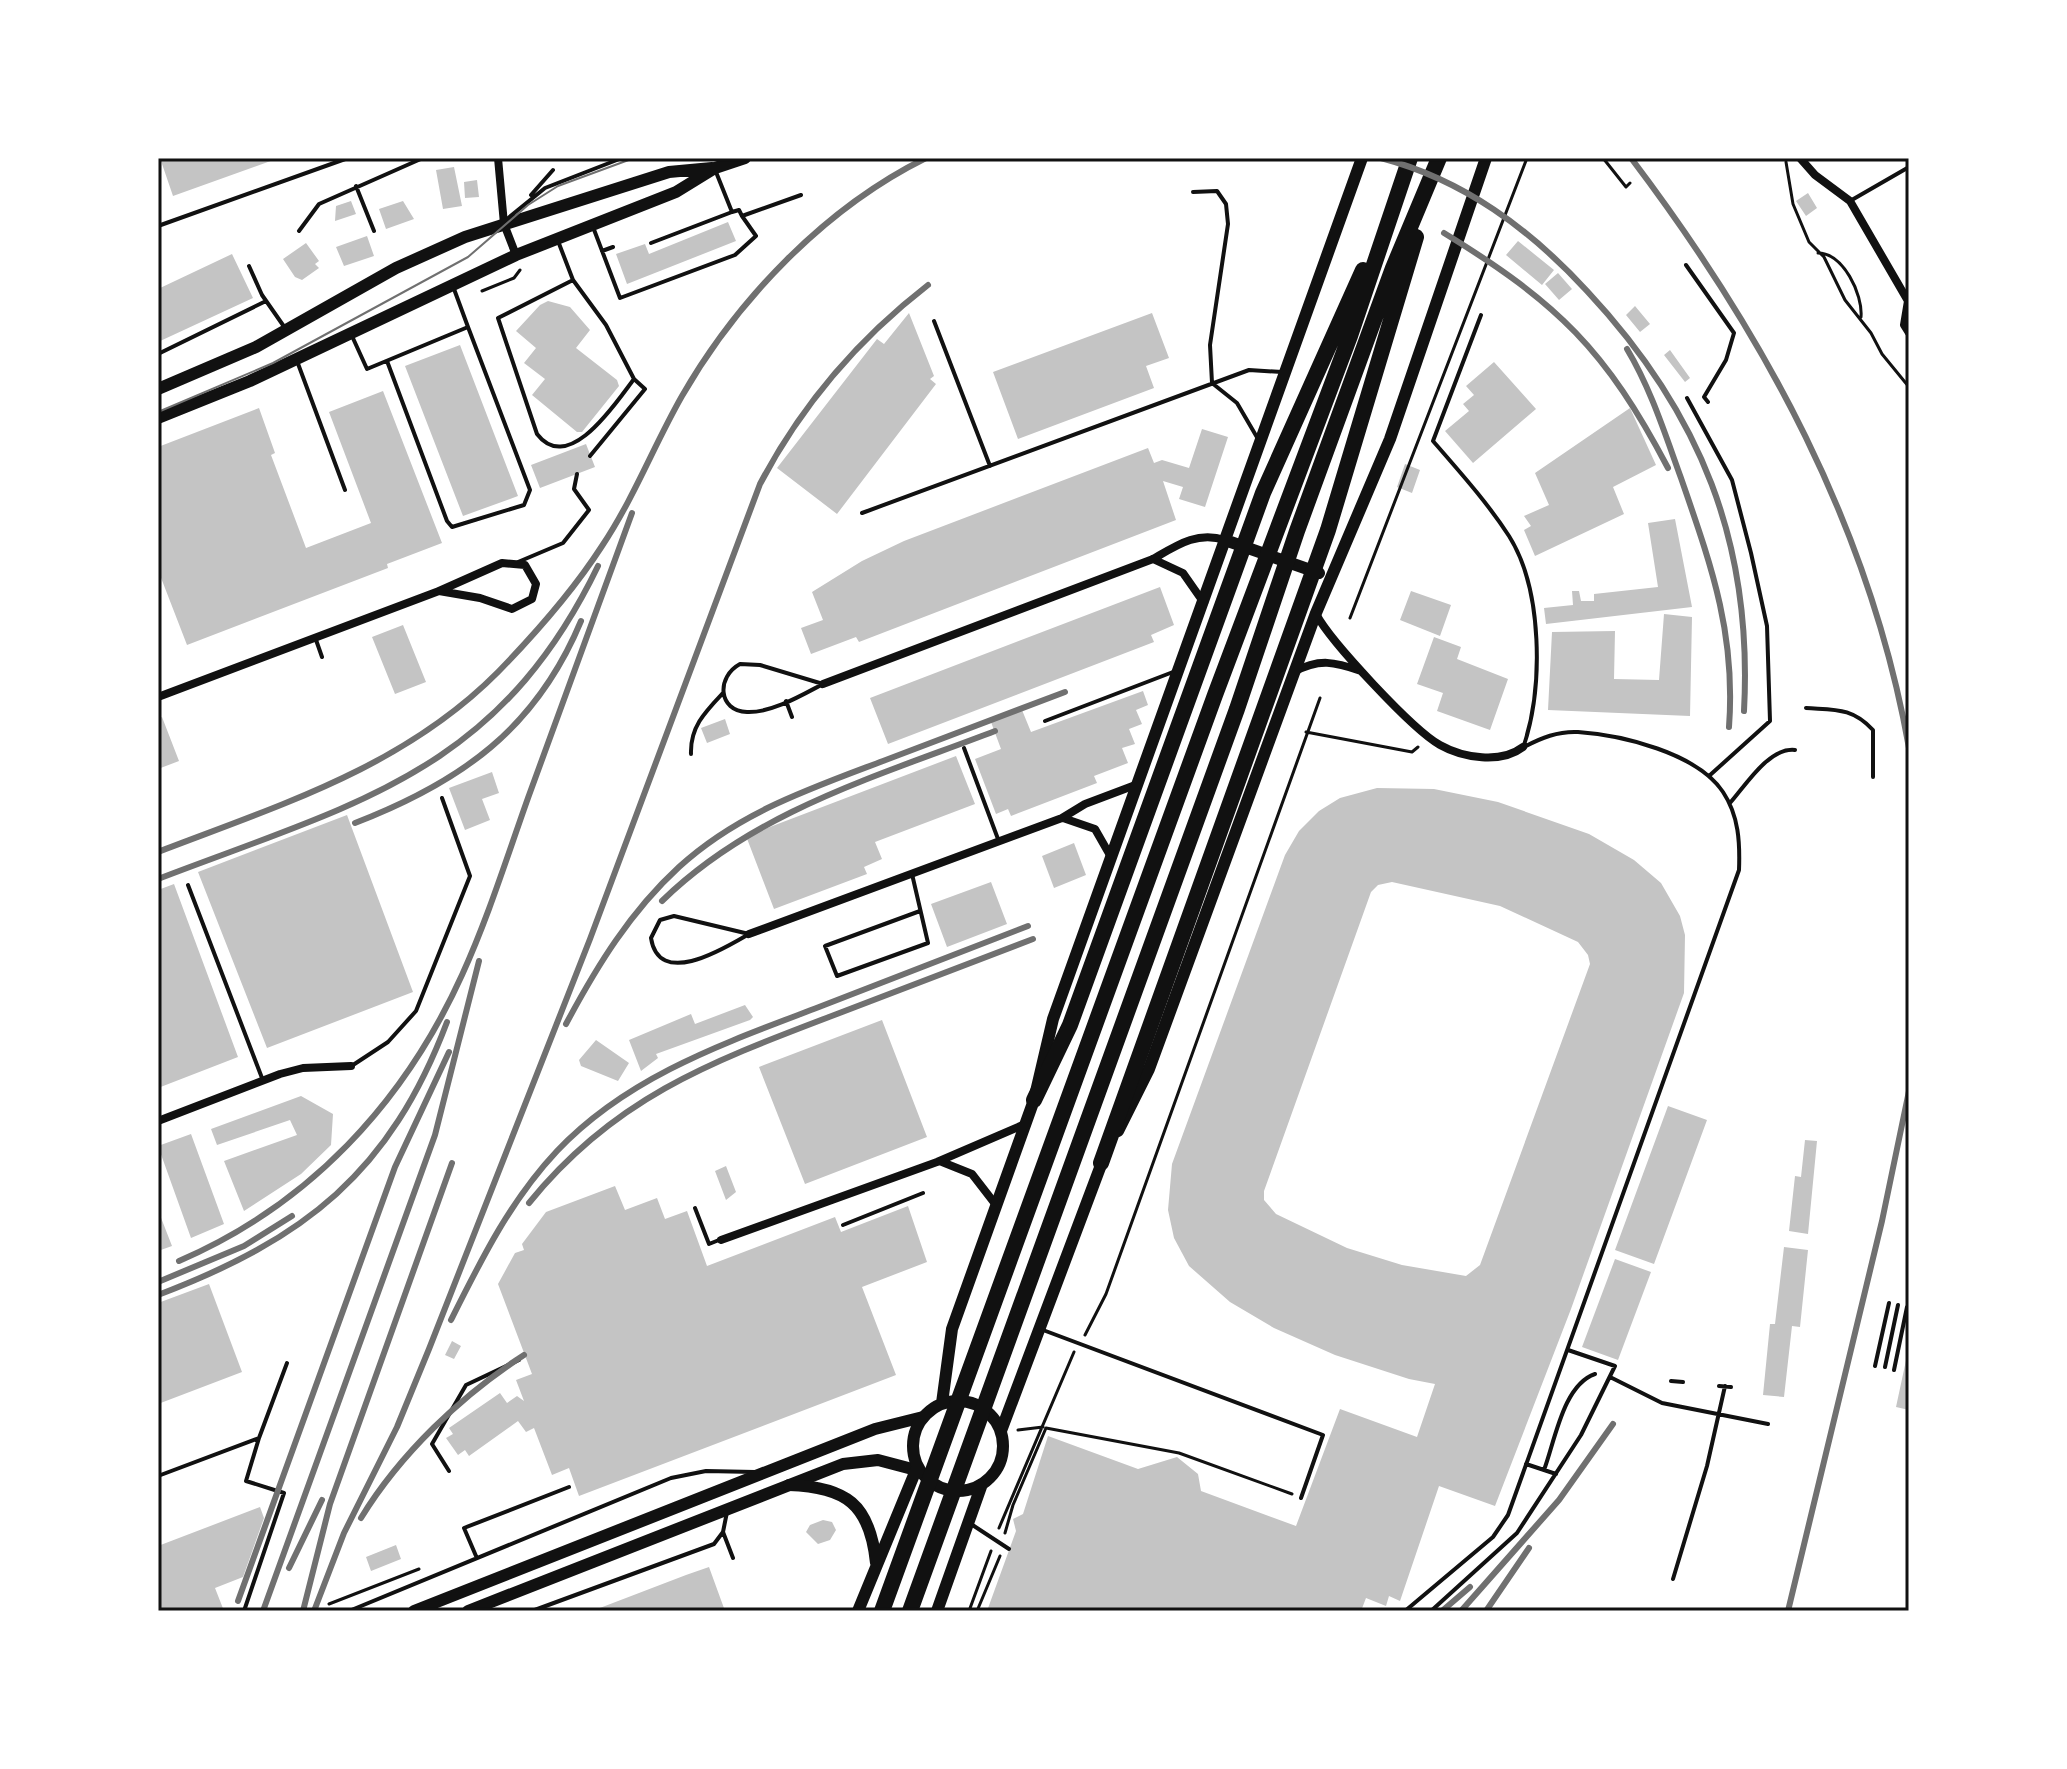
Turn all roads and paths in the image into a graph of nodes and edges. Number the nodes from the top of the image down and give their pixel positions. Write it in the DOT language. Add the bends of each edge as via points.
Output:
graph roads {
  1 [pos="348,158"];
  2 [pos="423,158"];
  3 [pos="498,158"];
  4 [pos="622,158"];
  5 [pos="745,158"];
  6 [pos="1362,158"];
  7 [pos="1410,158"];
  8 [pos="1439,158"];
  9 [pos="1486,158"];
  10 [pos="1527,158"];
  11 [pos="1603,158"];
  12 [pos="1786,158"];
  13 [pos="1800,158"];
  14 [pos="1909,167"];
  15 [pos="715,168"];
  16 [pos="553,170"];
  17 [pos="1630,183"];
  18 [pos="356,186"];
  19 [pos="1429,188"];
  20 [pos="1193,192"];
  21 [pos="801,195"];
  22 [pos="527,200"];
  23 [pos="1850,201"];
  24 [pos="1391,211"];
  25 [pos="732,212"];
  26 [pos="742,216"];
  27 [pos="504,224"];
  28 [pos="592,225"];
  29 [pos="158,226"];
  30 [pos="299,231"];
  31 [pos="374,231"];
  32 [pos="557,239"];
  33 [pos="651,243"];
  34 [pos="613,247"];
  35 [pos="602,251"];
  36 [pos="1818,253"];
  37 [pos="516,255"];
  38 [pos="1686,265"];
  39 [pos="249,266"];
  40 [pos="573,280"];
  41 [pos="452,285"];
  42 [pos="266,301"];
  43 [pos="1481,315"];
  44 [pos="1861,317"];
  45 [pos="934,321"];
  46 [pos="468,327"];
  47 [pos="287,330"];
  48 [pos="351,333"];
  49 [pos="1909,333"];
  50 [pos="158,354"];
  51 [pos="296,359"];
  52 [pos="387,361"];
  53 [pos="1283,372"];
  54 [pos="634,379"];
  55 [pos="1212,383"];
  56 [pos="1909,387"];
  57 [pos="158,389"];
  58 [pos="1687,398"];
  59 [pos="1708,402"];
  60 [pos="158,418"];
  61 [pos="1259,441"];
  62 [pos="590,456"];
  63 [pos="990,466"];
  64 [pos="577,474"];
  65 [pos="345,490"];
  66 [pos="862,513"];
  67 [pos="1225,540"];
  68 [pos="1153,559"];
  69 [pos="518,562"];
  70 [pos="1330,576"];
  71 [pos="439,591"];
  72 [pos="1204,603"];
  73 [pos="1316,613"];
  74 [pos="1350,618"];
  75 [pos="315,637"];
  76 [pos="322,657"];
  77 [pos="1179,670"];
  78 [pos="1362,672"];
  79 [pos="1294,673"];
  80 [pos="823,684"];
  81 [pos="723,693"];
  82 [pos="158,697"];
  83 [pos="1320,698"];
  84 [pos="786,701"];
  85 [pos="1806,708"];
  86 [pos="792,717"];
  87 [pos="1045,721"];
  88 [pos="1306,732"];
  89 [pos="1429,736"];
  90 [pos="1523,747"];
  91 [pos="964,748"];
  92 [pos="1795,750"];
  93 [pos="691,754"];
  94 [pos="1709,776"];
  95 [pos="1873,777"];
  96 [pos="1138,784"];
  97 [pos="442,798"];
  98 [pos="1730,803"];
  99 [pos="1062,818"];
  100 [pos="999,842"];
  101 [pos="1111,859"];
  102 [pos="912,874"];
  103 [pos="188,885"];
  104 [pos="920,911"];
  105 [pos="749,934"];
  106 [pos="689,962"];
  107 [pos="687,972"];
  108 [pos="351,1066"];
  109 [pos="263,1081"];
  110 [pos="1034,1100"];
  111 [pos="158,1121"];
  112 [pos="1025,1124"];
  113 [pos="937,1162"];
  114 [pos="1101,1163"];
  115 [pos="923,1193"];
  116 [pos="996,1205"];
  117 [pos="695,1208"];
  118 [pos="843,1225"];
  119 [pos="721,1240"];
  120 [pos="1889,1303"];
  121 [pos="1898,1305"];
  122 [pos="1907,1307"];
  123 [pos="1041,1329"];
  124 [pos="1079,1343"];
  125 [pos="1568,1350"];
  126 [pos="519,1360"];
  127 [pos="287,1363"];
  128 [pos="1875,1366"];
  129 [pos="1885,1367"];
  130 [pos="1894,1370"];
  131 [pos="1595,1374"];
  132 [pos="1610,1377"];
  133 [pos="1671,1381"];
  134 [pos="1683,1382"];
  135 [pos="1725,1386"];
  136 [pos="942,1403"];
  137 [pos="1718,1416"];
  138 [pos="923,1417"];
  139 [pos="1768,1424"];
  140 [pos="1044,1428"];
  141 [pos="1001,1431"];
  142 [pos="259,1438"];
  143 [pos="1526,1464"];
  144 [pos="916,1470"];
  145 [pos="1544,1470"];
  146 [pos="449,1471"];
  147 [pos="772,1472"];
  148 [pos="1556,1474"];
  149 [pos="158,1476"];
  150 [pos="982,1484"];
  151 [pos="789,1485"];
  152 [pos="569,1487"];
  153 [pos="1301,1498"];
  154 [pos="728,1509"];
  155 [pos="969,1523"];
  156 [pos="723,1532"];
  157 [pos="995,1540"];
  158 [pos="1003,1545"];
  159 [pos="1009,1549"];
  160 [pos="476,1556"];
  161 [pos="733,1558"];
  162 [pos="876,1563"];
  163 [pos="1673,1579"];
  164 [pos="244,1611"];
  165 [pos="349,1611"];
  166 [pos="414,1611"];
  167 [pos="468,1611"];
  168 [pos="532,1611"];
  169 [pos="858,1611"];
  170 [pos="882,1611"];
  171 [pos="910,1611"];
  172 [pos="937,1611"];
  173 [pos="969,1611"];
  174 [pos="977,1611"];
  175 [pos="1405,1611"];
  176 [pos="1431,1611"];
  1 -- 29 [label="lane"];
  2 -- 18 [label="lane"];
  3 -- 27 [label="street"];
  4 -- 22 [label="lane" via="569,177"];
  5 -- 15 [label="main road"];
  6 -- 53 [label="main road"];
  7 -- 24 [label="highway"];
  8 -- 19 [label="highway"];
  9 -- 70 [label="main road" via="1390,439"];
  10 -- 74 [label="path"];
  11 -- 17 [label="path" via="1626,187"];
  12 -- 36 [label="path" via="1793,204"];
  13 -- 23 [label="street"];
  14 -- 23 [label="lane"];
  15 -- 25 [label="lane"];
  15 -- 27 [label="main road" via="669,172"];
  15 -- 28 [label="main road" via="676,192"];
  16 -- 22 [label="lane"];
  18 -- 30 [label="lane" via="319,204"];
  18 -- 31 [label="lane"];
  19 -- 114 [label="highway" via="1347,472"];
  19 -- 171 [label="highway" via="1393,268 1297,531"];
  20 -- 55 [label="lane" via="1217,191 1226,204 1228,224 1210,345"];
  21 -- 26 [label="lane"];
  22 -- 27 [label="lane"];
  23 -- 49 [label="street" via="1908,301 1904,325"];
  24 -- 110 [label="highway" via="1269,479 1070,1025"];
  24 -- 170 [label="highway" via="1350,336"];
  25 -- 26 [label="lane" via="739,210"];
  25 -- 33 [label="lane"];
  26 -- 35 [label="lane" via="756,236 735,255 620,298"];
  27 -- 37 [label="street"];
  27 -- 47 [label="main road" via="418,257"];
  28 -- 32 [label="main road"];
  28 -- 35 [label="lane"];
  32 -- 37 [label="main road"];
  32 -- 40 [label="lane"];
  34 -- 35 [label="lane"];
  36 -- 44 [label="path"];
  36 -- 44 [label="path" via="1828,253 1840,263 1860,299"];
  37 -- 41 [label="main road"];
  38 -- 59 [label="lane" via="1734,333 1726,360 1704,397"];
  39 -- 42 [label="lane"];
  40 -- 54 [label="lane" via="606,325"];
  40 -- 54 [label="lane" via="498,318 537,434 555,446 587,437"];
  41 -- 46 [label="lane"];
  41 -- 48 [label="main road"];
  42 -- 47 [label="lane"];
  42 -- 50 [label="lane"];
  43 -- 90 [label="lane" via="1433,441 1511,538 1529,587 1537,671 1533,716"];
  44 -- 56 [label="path"];
  45 -- 63 [label="lane"];
  46 -- 52 [label="lane"];
  46 -- 52 [label="lane" via="530,490 524,505 452,527"];
  47 -- 57 [label="main road"];
  48 -- 51 [label="main road"];
  48 -- 52 [label="lane" via="367,369"];
  51 -- 60 [label="main road"];
  51 -- 65 [label="lane"];
  53 -- 55 [label="lane" via="1249,370"];
  53 -- 61 [label="main road"];
  54 -- 62 [label="lane" via="645,389"];
  55 -- 61 [label="lane" via="1237,403"];
  55 -- 63 [label="lane"];
  58 -- 94 [label="lane" via="1732,480 1767,626 1770,721"];
  61 -- 67 [label="main road"];
  63 -- 66 [label="lane"];
  64 -- 69 [label="lane" via="574,489 589,510 563,543"];
  67 -- 68 [label="street" via="1195,537"];
  67 -- 70 [label="main road"];
  67 -- 72 [label="main road"];
  68 -- 72 [label="street" via="1183,573"];
  68 -- 80 [label="street"];
  69 -- 71 [label="street" via="502,563"];
  69 -- 71 [label="street" via="531,570 536,584 532,599 520,608"];
  70 -- 73 [label="main road"];
  71 -- 75 [label="street"];
  72 -- 77 [label="main road"];
  73 -- 78 [label="street"];
  73 -- 79 [label="main road"];
  75 -- 76 [label="lane"];
  75 -- 82 [label="street"];
  77 -- 87 [label="lane"];
  77 -- 96 [label="main road"];
  78 -- 79 [label="street" via="1327,661"];
  78 -- 89 [label="street"];
  79 -- 114 [label="main road" via="1149,1069"];
  80 -- 81 [label="lane" via="740,664 723,680"];
  80 -- 84 [label="lane"];
  81 -- 84 [label="lane" via="732,706 750,712"];
  81 -- 93 [label="lane" via="702,715 691,738"];
  83 -- 88 [label="path"];
  84 -- 86 [label="lane"];
  85 -- 95 [label="lane" via="1847,710 1873,730"];
  88 -- 89 [label="path" via="1412,752"];
  88 -- 124 [label="path" via="1106,1294"];
  89 -- 90 [label="street" via="1447,749 1477,757 1514,754"];
  90 -- 94 [label="lane" via="1543,737 1577,732 1657,748"];
  91 -- 100 [label="lane"];
  92 -- 98 [label="lane" via="1768,760"];
  94 -- 98 [label="lane"];
  96 -- 99 [label="street"];
  96 -- 101 [label="main road"];
  97 -- 108 [label="lane" via="470,876 416,1011 388,1042"];
  98 -- 125 [label="lane" via="1740,850 1732,895"];
  99 -- 100 [label="street"];
  99 -- 101 [label="street" via="1095,829"];
  100 -- 102 [label="street"];
  101 -- 110 [label="main road" via="1053,1019"];
  102 -- 104 [label="lane"];
  102 -- 105 [label="street"];
  103 -- 109 [label="lane"];
  104 -- 104 [label="lane" via="928,943 837,976 825,946"];
  105 -- 106 [label="lane"];
  105 -- 106 [label="lane" via="690,917 660,920 652,932 655,951 668,962"];
  106 -- 107 [label="lane"];
  108 -- 109 [label="street" via="303,1068"];
  109 -- 111 [label="street"];
  110 -- 112 [label="main road"];
  112 -- 113 [label="street"];
  112 -- 116 [label="main road"];
  113 -- 116 [label="street" via="972,1174"];
  113 -- 119 [label="street"];
  114 -- 123 [label="main road"];
  115 -- 118 [label="lane"];
  116 -- 136 [label="main road" via="952,1329"];
  117 -- 119 [label="lane" via="709,1244"];
  120 -- 128 [label="lane"];
  121 -- 129 [label="lane"];
  122 -- 130 [label="lane"];
  123 -- 124 [label="lane"];
  123 -- 141 [label="main road"];
  124 -- 140 [label="path"];
  124 -- 153 [label="lane" via="1323,1435"];
  125 -- 132 [label="lane" via="1615,1366"];
  125 -- 143 [label="lane"];
  126 -- 146 [label="lane" via="466,1385 432,1444"];
  127 -- 142 [label="lane"];
  131 -- 145 [label="lane" via="1572,1394"];
  132 -- 137 [label="lane" via="1658,1401"];
  132 -- 148 [label="lane"];
  133 -- 134 [label="lane"];
  135 -- 137 [label="lane"];
  136 -- 138 [label="main road"];
  136 -- 141 [label="main road" via="978,1405"];
  137 -- 139 [label="lane"];
  137 -- 163 [label="lane"];
  138 -- 144 [label="main road" via="913,1439"];
  138 -- 147 [label="main road" via="875,1429"];
  140 -- 141 [label="path"];
  140 -- 153 [label="path" via="1178,1455"];
  140 -- 157 [label="path"];
  140 -- 158 [label="path"];
  141 -- 150 [label="main road" via="1000,1463"];
  142 -- 149 [label="lane"];
  142 -- 164 [label="lane" via="246,1481 284,1493"];
  143 -- 145 [label="lane"];
  143 -- 175 [label="lane" via="1501,1527"];
  144 -- 150 [label="main road" via="944,1489"];
  144 -- 151 [label="main road" via="862,1460"];
  144 -- 162 [label="main road"];
  145 -- 148 [label="lane"];
  147 -- 160 [label="lane" via="706,1471 671,1478"];
  147 -- 166 [label="main road"];
  148 -- 176 [label="lane" via="1517,1533"];
  150 -- 155 [label="main road"];
  151 -- 154 [label="main road"];
  151 -- 162 [label="main road" via="817,1486 848,1498 869,1523"];
  152 -- 160 [label="lane" via="464,1528"];
  154 -- 156 [label="lane"];
  154 -- 167 [label="main road"];
  155 -- 157 [label="lane"];
  155 -- 172 [label="main road"];
  156 -- 161 [label="lane"];
  156 -- 168 [label="lane" via="714,1544"];
  157 -- 158 [label="lane"];
  157 -- 173 [label="path"];
  158 -- 159 [label="lane"];
  158 -- 174 [label="path"];
  160 -- 165 [label="lane"];
  162 -- 169 [label="main road"];
}
